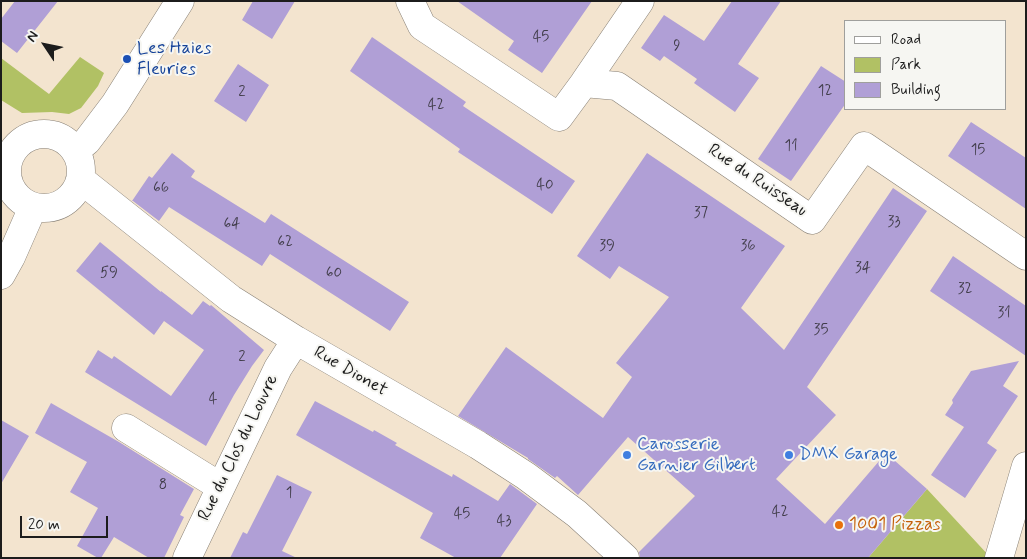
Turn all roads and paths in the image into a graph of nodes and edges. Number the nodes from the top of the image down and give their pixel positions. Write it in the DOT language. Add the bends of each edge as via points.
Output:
graph roads {
  1 [pos="180,1"];
  2 [pos="410,1"];
  3 [pos="640,1"];
  4 [pos="584,83"];
  5 [pos="11,135"];
  6 [pos="75,151"];
  7 [pos="80,179"];
  8 [pos="33,207"];
  9 [pos="1026,256"];
  10 [pos="1,275"];
  11 [pos="296,340"];
  12 [pos="126,428"];
  13 [pos="1026,466"];
  14 [pos="221,487"];
  15 [pos="187,558"];
  16 [pos="625,558"];
  17 [pos="999,558"];
  1 -- 6 [label="street" via="115,104 87,141"];
  2 -- 4 [label="street" via="422,26 559,117"];
  3 -- 4 [label="street"];
  4 -- 9 [label="street, Rue du Ruisseau" via="617,86 812,220 864,146"];
  5 -- 6 [label="street" via="56,136"];
  5 -- 8 [label="street" via="12,151 6,173 9,184 14,194"];
  6 -- 7 [label="street" via="81,170"];
  7 -- 8 [label="street" via="68,200 57,206"];
  7 -- 11 [label="street, Rue Dionet" via="231,298"];
  8 -- 10 [label="street"];
  11 -- 14 [label="street, Rue du Clos du Louvre" via="278,368"];
  11 -- 16 [label="street, Rue Dionet" via="526,476 577,514"];
  12 -- 14 [label="street"];
  13 -- 17 [label="street"];
  14 -- 15 [label="street, Rue du Clos du Louvre"];
}
